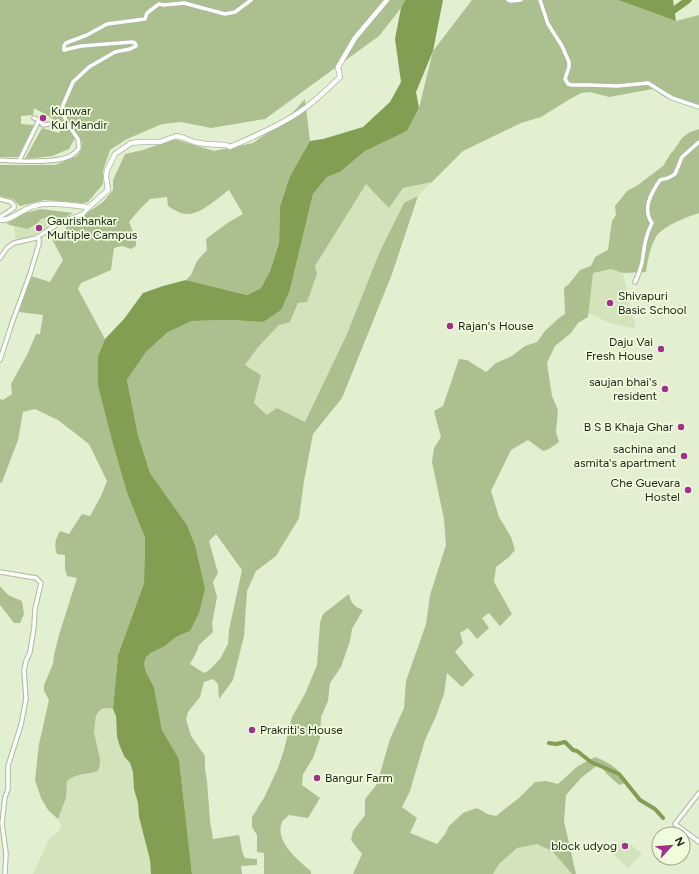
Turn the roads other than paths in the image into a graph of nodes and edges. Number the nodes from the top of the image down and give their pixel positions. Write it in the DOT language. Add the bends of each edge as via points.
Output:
graph roads {
  1 [pos="252,0"];
  2 [pos="387,0"];
  3 [pos="508,0"];
  4 [pos="521,0"];
  5 [pos="540,0"];
  6 [pos="699,107"];
  7 [pos="34,118"];
  8 [pos="39,120"];
  9 [pos="49,124"];
  10 [pos="699,142"];
  11 [pos="0,160"];
  12 [pos="19,161"];
  13 [pos="0,199"];
  14 [pos="89,207"];
  15 [pos="0,217"];
  16 [pos="0,220"];
  17 [pos="39,236"];
  18 [pos="0,258"];
  19 [pos="635,282"];
  20 [pos="0,360"];
  21 [pos="0,572"];
  22 [pos="699,793"];
  23 [pos="699,842"];
  24 [pos="5,874"];
  1 -- 12 [label="street" via="235,12 225,14 184,4 159,4 147,13 145,19 107,24 66,44 64,50 132,42 136,46 115,52 89,67 72,82 62,111 78,139 79,148 72,156 44,161"];
  2 -- 14 [label="street" via="355,38 338,68 340,77 298,113 230,147 194,142 176,136 160,142 131,143 115,154 107,170 108,190"];
  3 -- 4 [label="street"];
  5 -- 6 [label="street" via="548,24 569,62 566,79 568,84 618,86 648,83 672,98"];
  7 -- 8 [label="street"];
  8 -- 9 [label="street" via="43,125"];
  8 -- 12 [label="street"];
  10 -- 19 [label="street" via="682,157 675,174 660,180 648,202 648,217 652,223 647,232 642,264"];
  11 -- 12 [label="street"];
  13 -- 15 [label="street" via="11,202 14,208"];
  14 -- 16 [label="street" via="43,204 32,206 5,221"];
  14 -- 17 [label="street" via="83,214 61,222"];
  17 -- 18 [label="street" via="14,243"];
  17 -- 20 [label="street" via="40,244"];
  21 -- 24 [label="street" via="36,578 41,583 30,652 24,670 26,699 8,766 8,789 2,824 6,853"];
  22 -- 23 [label="street" via="674,824"];
}
